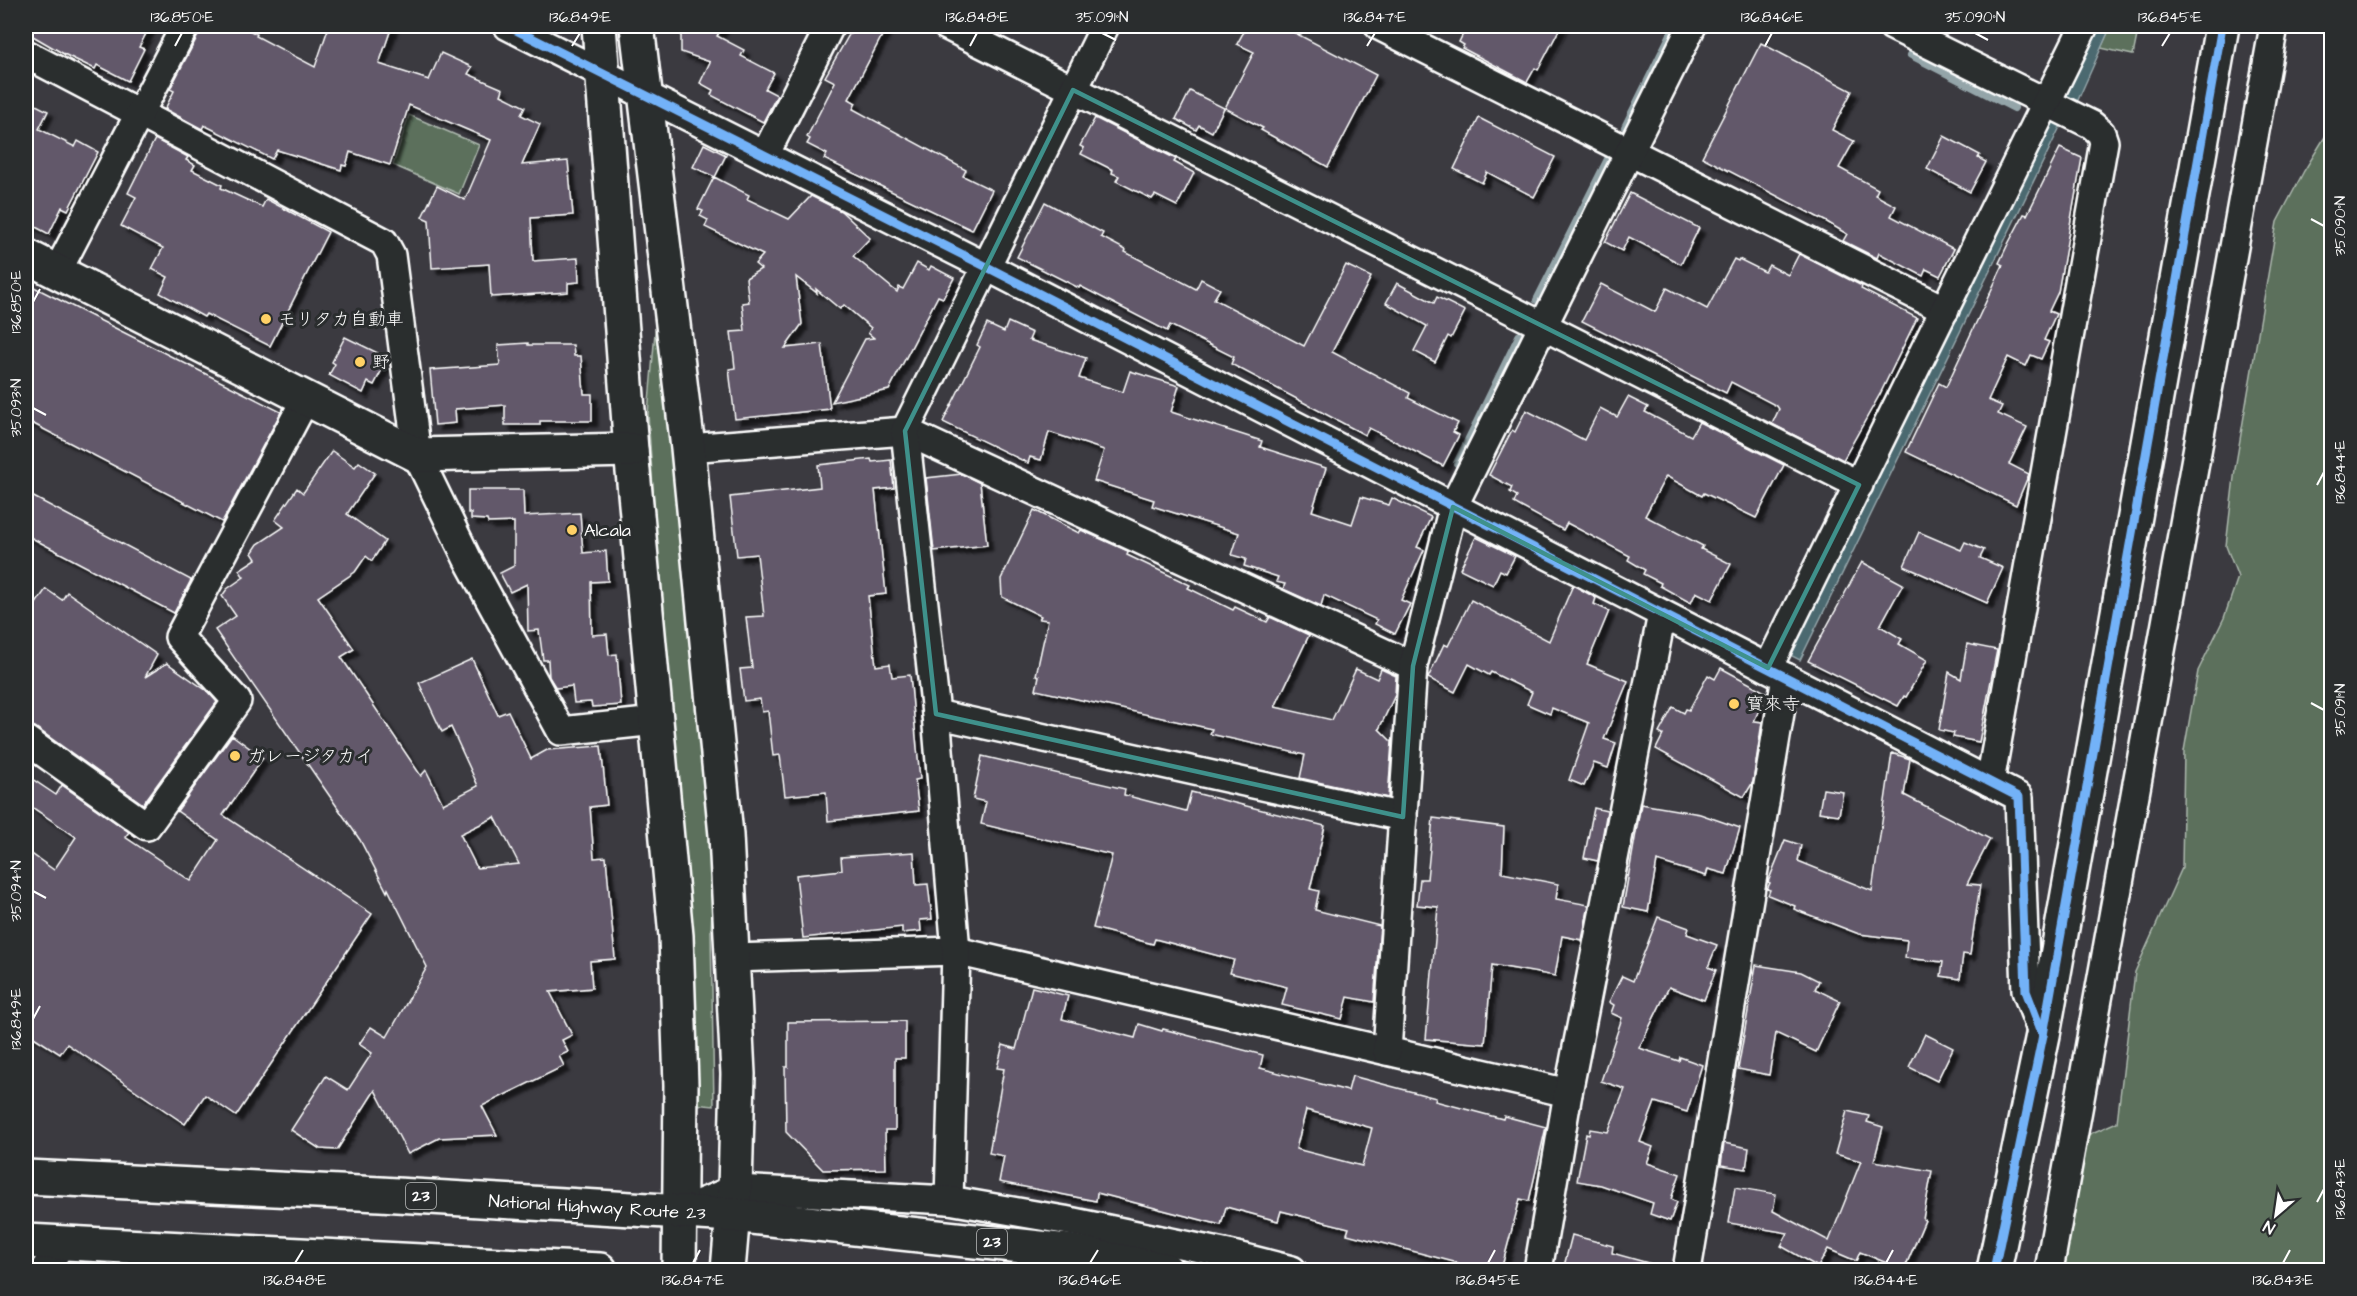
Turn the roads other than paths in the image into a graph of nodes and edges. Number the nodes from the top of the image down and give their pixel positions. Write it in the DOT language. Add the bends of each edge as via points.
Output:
graph roads {
  1 [pos="185,26"];
  2 [pos="508,26"];
  3 [pos="599,26"];
  4 [pos="637,26"];
  5 [pos="830,26"];
  6 [pos="947,26"];
  7 [pos="1105,26"];
  8 [pos="1379,26"];
  9 [pos="1692,26"];
  10 [pos="1892,26"];
  11 [pos="2084,26"];
  12 [pos="2222,26"];
  13 [pos="2274,26"];
  14 [pos="26,54"];
  15 [pos="604,74"];
  16 [pos="1073,90"];
  17 [pos="644,95"];
  18 [pos="2058,108"];
  19 [pos="140,113"];
  20 [pos="1630,151"];
  21 [pos="765,155"];
  22 [pos="26,256"];
  23 [pos="985,266"];
  24 [pos="57,272"];
  25 [pos="1945,310"];
  26 [pos="1543,325"];
  27 [pos="306,400"];
  28 [pos="905,431"];
  29 [pos="688,448"];
  30 [pos="631,450"];
  31 [pos="417,455"];
  32 [pos="1858,486"];
  33 [pos="1453,507"];
  34 [pos="1662,614"];
  35 [pos="1413,666"];
  36 [pos="1777,673"];
  37 [pos="936,714"];
  38 [pos="656,721"];
  39 [pos="26,740"];
  40 [pos="1990,782"];
  41 [pos="1403,817"];
  42 [pos="956,951"];
  43 [pos="733,958"];
  44 [pos="2043,1035"];
  45 [pos="1387,1051"];
  46 [pos="1568,1094"];
  47 [pos="26,1177"];
  48 [pos="949,1200"];
  49 [pos="734,1202"];
  50 [pos="681,1212"];
  51 [pos="26,1240"];
  52 [pos="63,1242"];
  53 [pos="44,1270"];
  54 [pos="600,1270"];
  55 [pos="679,1270"];
  56 [pos="728,1270"];
  57 [pos="1166,1270"];
  58 [pos="1292,1270"];
  59 [pos="1538,1270"];
  60 [pos="1687,1270"];
  61 [pos="1994,1270"];
  62 [pos="2049,1270"];
  1 -- 19 [label="street"];
  2 -- 15 [label="street"];
  3 -- 15 [label="main road"];
  4 -- 17 [label="main road"];
  5 -- 21 [label="street"];
  6 -- 16 [label="street"];
  7 -- 16 [label="street"];
  8 -- 20 [label="street"];
  9 -- 20 [label="street"];
  10 -- 18 [label="street"];
  11 -- 18 [label="street"];
  12 -- 44 [label="main road"];
  13 -- 62 [label="street"];
  14 -- 19 [label="street"];
  15 -- 17 [label="street"];
  15 -- 30 [label="main road"];
  16 -- 23 [label="street"];
  16 -- 26 [label="street"];
  17 -- 21 [label="street"];
  17 -- 29 [label="main road"];
  18 -- 25 [label="street"];
  18 -- 40 [label="street" via="2092,125 2104,141"];
  19 -- 24 [label="street"];
  19 -- 31 [label="street" via="384,242 391,255"];
  20 -- 25 [label="street"];
  20 -- 26 [label="street"];
  21 -- 23 [label="street"];
  22 -- 24 [label="main road"];
  23 -- 28 [label="street"];
  23 -- 33 [label="street"];
  24 -- 27 [label="main road"];
  25 -- 32 [label="street"];
  26 -- 32 [label="street"];
  26 -- 33 [label="street"];
  27 -- 31 [label="main road"];
  27 -- 39 [label="street" via="179,637 237,701 147,826"];
  28 -- 29 [label="street"];
  28 -- 35 [label="street"];
  28 -- 37 [label="street"];
  29 -- 43 [label="main road" via="726,835"];
  30 -- 31 [label="main road"];
  30 -- 38 [label="main road"];
  31 -- 38 [label="street" via="467,558 561,731"];
  32 -- 36 [label="street"];
  33 -- 34 [label="street"];
  33 -- 35 [label="street"];
  34 -- 36 [label="street"];
  34 -- 46 [label="street"];
  35 -- 41 [label="street"];
  36 -- 40 [label="street"];
  36 -- 60 [label="street"];
  37 -- 41 [label="street"];
  37 -- 42 [label="street"];
  38 -- 50 [label="main road" via="676,936"];
  40 -- 44 [label="street" via="2019,797 2026,991"];
  41 -- 45 [label="street"];
  42 -- 43 [label="street"];
  42 -- 45 [label="street"];
  42 -- 48 [label="street"];
  43 -- 49 [label="main road" via="738,1074"];
  44 -- 61 [label="main road"];
  45 -- 46 [label="street"];
  46 -- 59 [label="street"];
  47 -- 50 [label="main road, National Highway Route 23 / 23"];
  48 -- 49 [label="street"];
  48 -- 58 [label="street" via="1064,1220"];
  49 -- 50 [label="main road, National Highway Route 23 / 23"];
  49 -- 56 [label="main road"];
  49 -- 57 [label="main road, National Highway Route 23 / 23" via="1068,1251"];
  50 -- 55 [label="main road"];
  51 -- 52 [label="main road"];
  52 -- 53 [label="street"];
  52 -- 54 [label="main road"];
}
